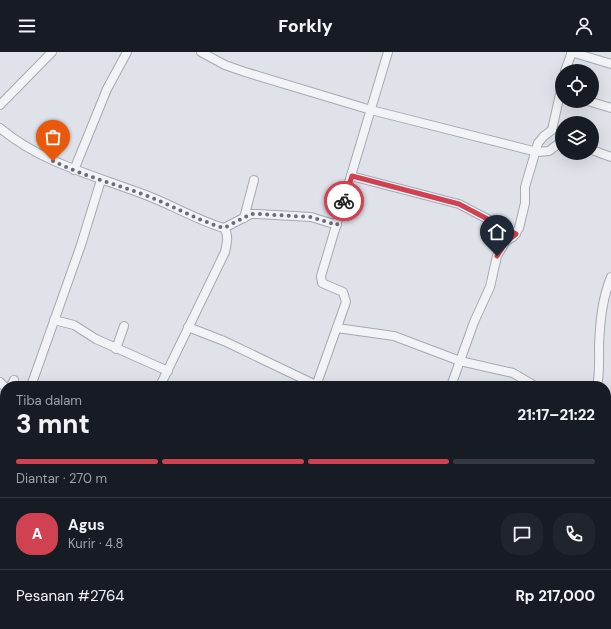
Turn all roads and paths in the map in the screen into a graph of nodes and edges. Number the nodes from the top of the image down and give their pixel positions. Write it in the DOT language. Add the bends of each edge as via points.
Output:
graph roads {
  1 [pos="52,52"];
  2 [pos="127,52"];
  3 [pos="201,52"];
  4 [pos="388,52"];
  5 [pos="571,52"];
  6 [pos="567,64"];
  7 [pos="611,64"];
  8 [pos="599,104"];
  9 [pos="0,106"];
  10 [pos="557,108"];
  11 [pos="611,108"];
  12 [pos="371,110"];
  13 [pos="0,128"];
  14 [pos="555,146"];
  15 [pos="537,152"];
  16 [pos="599,153"];
  17 [pos="611,157"];
  18 [pos="74,170"];
  19 [pos="352,176"];
  20 [pos="101,180"];
  21 [pos="254,180"];
  22 [pos="244,218"];
  23 [pos="337,225"];
  24 [pos="224,228"];
  25 [pos="516,234"];
  26 [pos="611,276"];
  27 [pos="54,320"];
  28 [pos="124,326"];
  29 [pos="188,327"];
  30 [pos="338,328"];
  31 [pos="116,348"];
  32 [pos="460,362"];
  33 [pos="168,371"];
  34 [pos="34,381"];
  35 [pos="163,381"];
  36 [pos="306,381"];
  37 [pos="318,381"];
  38 [pos="454,381"];
  39 [pos="527,381"];
  40 [pos="598,381"];
  1 -- 9 [label="street"];
  2 -- 18 [label="street" via="107,89"];
  3 -- 12 [label="street" via="245,72"];
  4 -- 12 [label="street"];
  5 -- 6 [label="street"];
  5 -- 7 [label="street"];
  8 -- 11 [label="street"];
  10 -- 15 [label="street" via="552,130 538,143"];
  12 -- 15 [label="street"];
  12 -- 19 [label="street"];
  13 -- 18 [label="street" via="40,154"];
  14 -- 15 [label="street" via="549,151"];
  15 -- 25 [label="street" via="525,187 525,203"];
  16 -- 17 [label="street"];
  18 -- 20 [label="street"];
  19 -- 23 [label="street"];
  19 -- 25 [label="street" via="459,204"];
  20 -- 24 [label="street" via="144,194"];
  20 -- 27 [label="street"];
  21 -- 22 [label="street"];
  22 -- 23 [label="street" via="258,214 303,216"];
  22 -- 24 [label="street"];
  23 -- 30 [label="street" via="321,279 324,284 345,295 346,302"];
  24 -- 29 [label="street" via="227,238 225,252"];
  25 -- 32 [label="street" via="506,242 497,256 490,287"];
  26 -- 40 [label="street" via="605,291 602,311"];
  27 -- 31 [label="street" via="74,325"];
  27 -- 34 [label="street"];
  28 -- 31 [label="street"];
  29 -- 33 [label="street"];
  29 -- 36 [label="street" via="224,341"];
  30 -- 32 [label="street" via="394,336"];
  30 -- 37 [label="street"];
  31 -- 33 [label="street"];
  32 -- 38 [label="street"];
  32 -- 39 [label="street" via="513,373"];
  33 -- 35 [label="street"];
}
